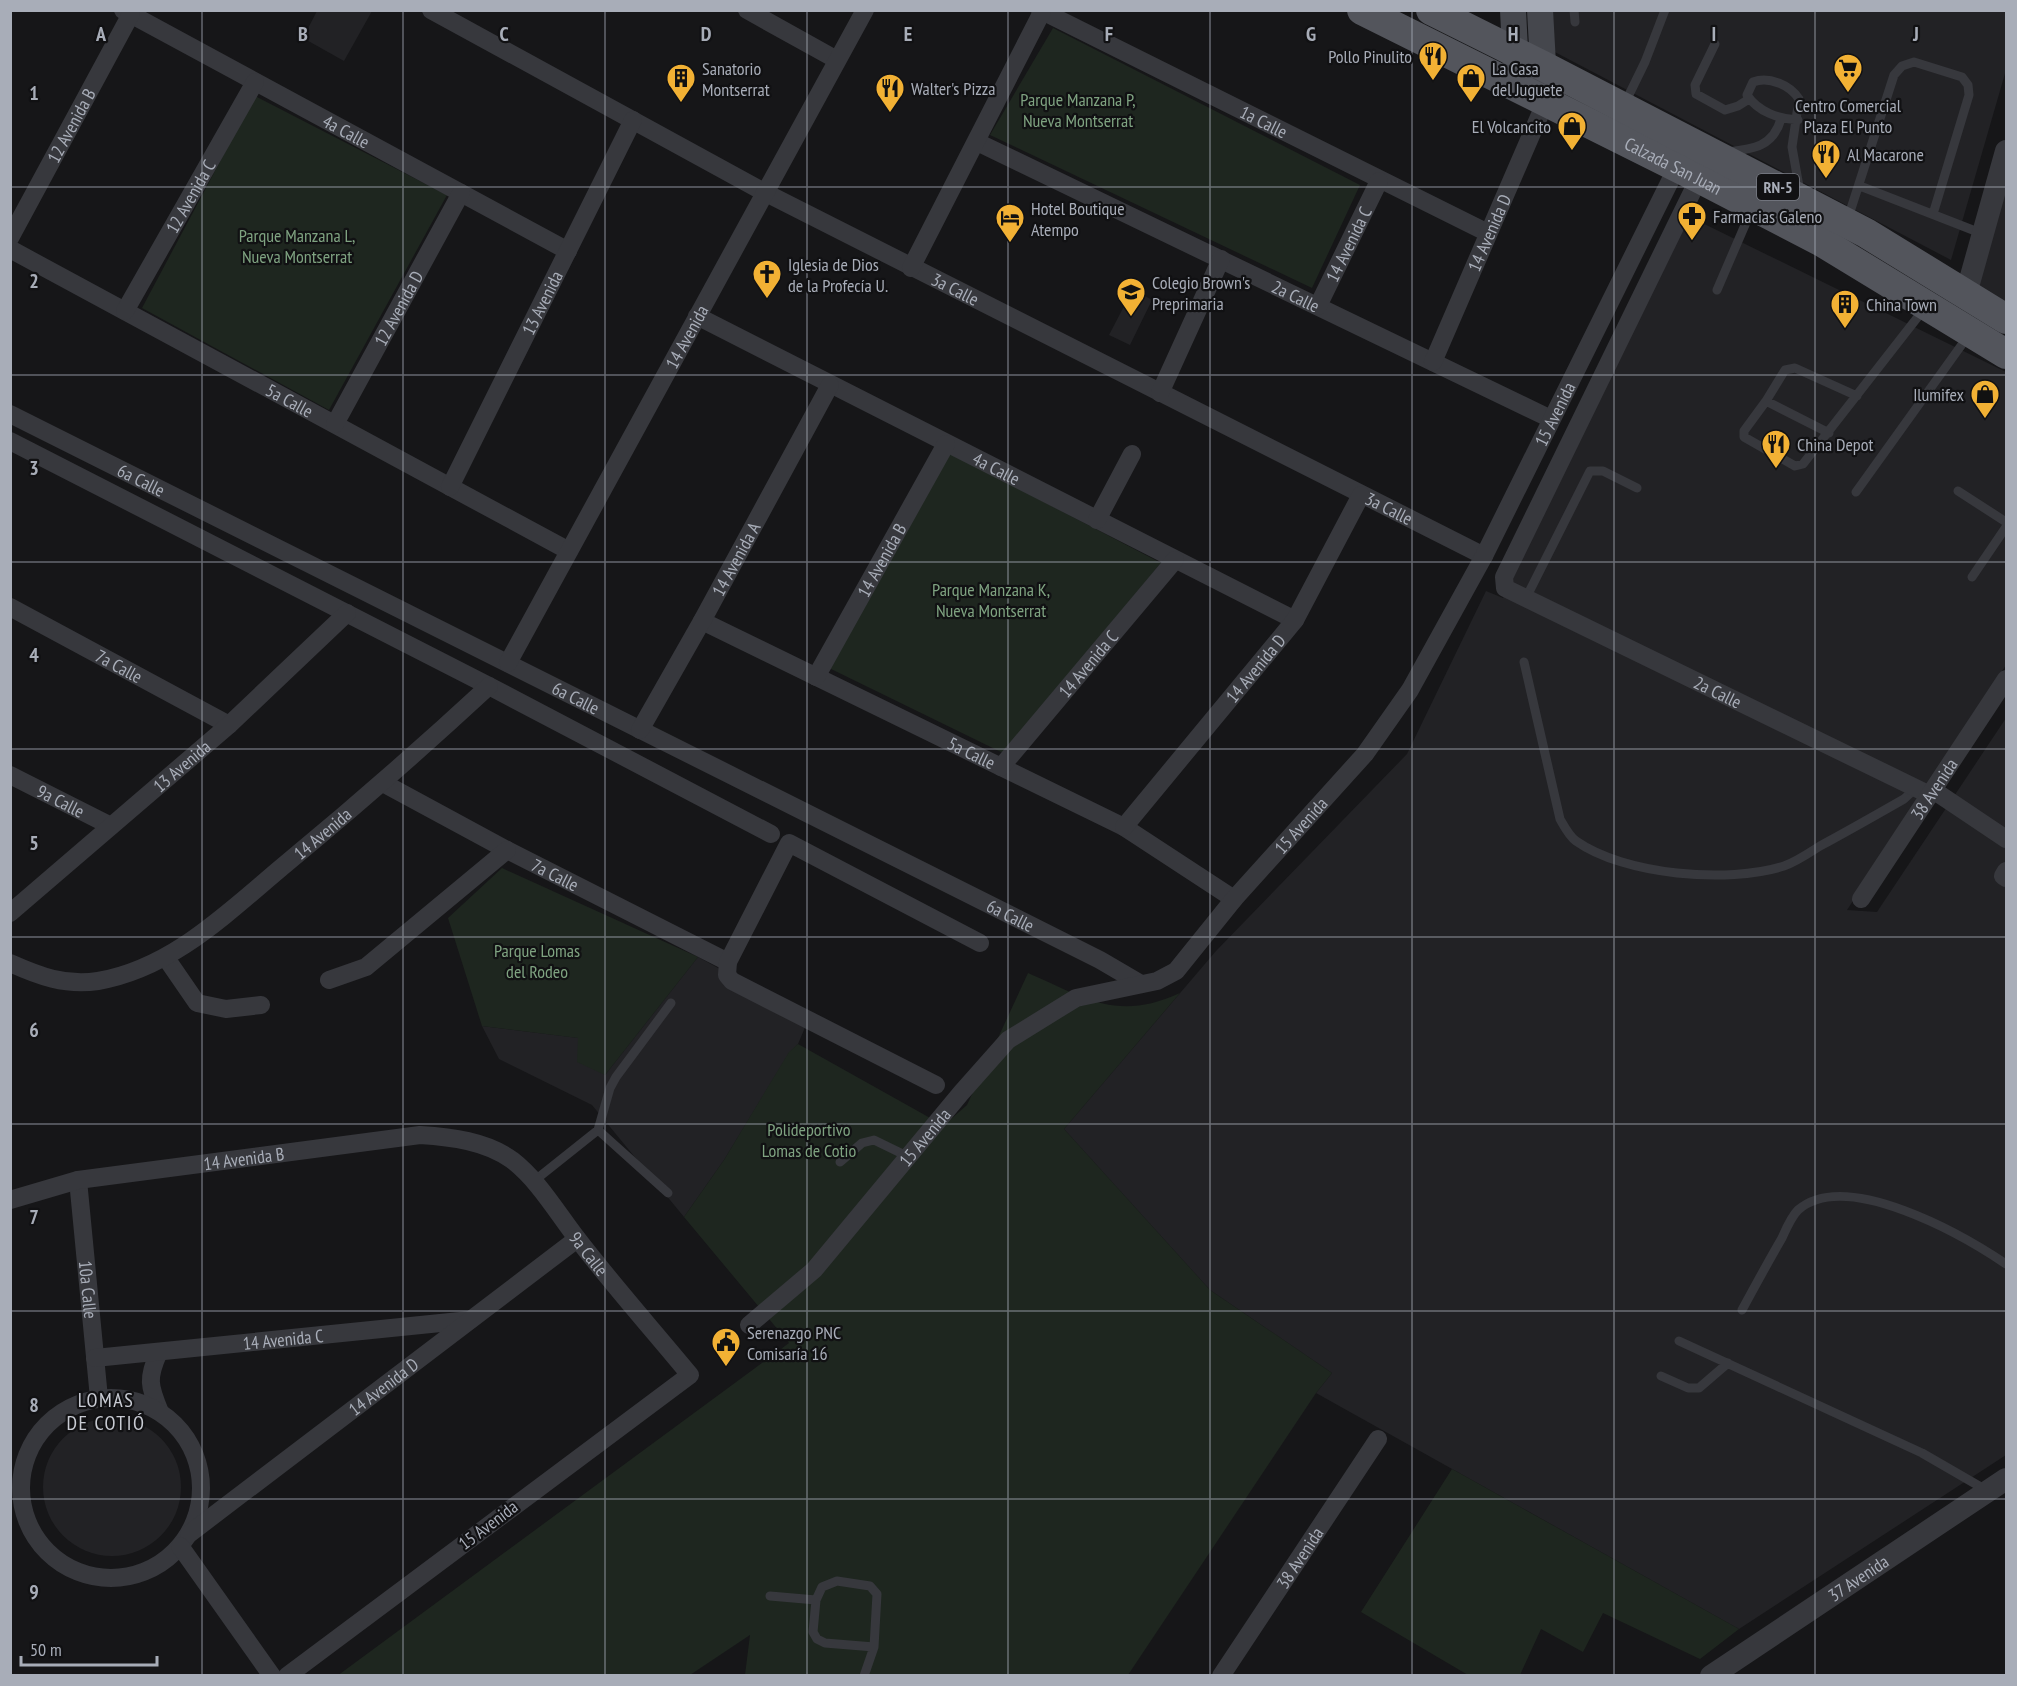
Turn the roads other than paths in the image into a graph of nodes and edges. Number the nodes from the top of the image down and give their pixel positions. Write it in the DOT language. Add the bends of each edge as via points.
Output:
graph roads {
  1 [pos="431,10"];
  2 [pos="747,10"];
  3 [pos="865,10"];
  4 [pos="1362,10"];
  5 [pos="1513,10"];
  6 [pos="1540,10"];
  7 [pos="1574,10"];
  8 [pos="1665,10"];
  9 [pos="1041,11"];
  10 [pos="127,12"];
  11 [pos="1444,14"];
  12 [pos="1575,22"];
  13 [pos="1715,44"];
  14 [pos="1516,53"];
  15 [pos="837,60"];
  16 [pos="1543,66"];
  17 [pos="255,82"];
  18 [pos="1516,88"];
  19 [pos="1749,99"];
  20 [pos="1545,103"];
  21 [pos="1623,107"];
  22 [pos="1781,119"];
  23 [pos="633,120"];
  24 [pos="1798,120"];
  25 [pos="977,142"];
  26 [pos="2007,151"];
  27 [pos="1696,166"];
  28 [pos="1379,181"];
  29 [pos="1860,186"];
  30 [pos="764,192"];
  31 [pos="460,193"];
  32 [pos="1802,200"];
  33 [pos="1753,206"];
  34 [pos="1933,214"];
  35 [pos="1846,223"];
  36 [pos="1488,233"];
  37 [pos="1984,234"];
  38 [pos="10,238"];
  39 [pos="10,249"];
  40 [pos="568,251"];
  41 [pos="1221,260"];
  42 [pos="911,268"];
  43 [pos="1717,290"];
  44 [pos="1966,294"];
  45 [pos="1927,305"];
  46 [pos="1318,306"];
  47 [pos="125,311"];
  48 [pos="697,316"];
  49 [pos="2007,319"];
  50 [pos="1971,332"];
  51 [pos="2007,354"];
  52 [pos="1433,362"];
  53 [pos="830,385"];
  54 [pos="1160,393"];
  55 [pos="1857,396"];
  56 [pos="1766,401"];
  57 [pos="10,414"];
  58 [pos="1551,419"];
  59 [pos="335,424"];
  60 [pos="1829,433"];
  61 [pos="10,441"];
  62 [pos="946,444"];
  63 [pos="1132,454"];
  64 [pos="450,487"];
  65 [pos="1638,488"];
  66 [pos="1958,491"];
  67 [pos="1856,492"];
  68 [pos="1361,495"];
  69 [pos="1097,520"];
  70 [pos="2007,522"];
  71 [pos="2007,527"];
  72 [pos="569,551"];
  73 [pos="1484,556"];
  74 [pos="1175,560"];
  75 [pos="1972,577"];
  76 [pos="1526,598"];
  77 [pos="10,607"];
  78 [pos="346,613"];
  79 [pos="1295,620"];
  80 [pos="702,621"];
  81 [pos="1524,662"];
  82 [pos="508,663"];
  83 [pos="816,677"];
  84 [pos="2007,679"];
  85 [pos="489,686"];
  86 [pos="229,725"];
  87 [pos="640,730"];
  88 [pos="1001,767"];
  89 [pos="10,775"];
  90 [pos="383,783"];
  91 [pos="1926,791"];
  92 [pos="111,826"];
  93 [pos="1124,827"];
  94 [pos="771,834"];
  95 [pos="2007,839"];
  96 [pos="507,850"];
  97 [pos="2007,871"];
  98 [pos="2007,878"];
  99 [pos="1234,899"];
  100 [pos="1862,899"];
  101 [pos="10,913"];
  102 [pos="980,943"];
  103 [pos="166,958"];
  104 [pos="728,962"];
  105 [pos="10,963"];
  106 [pos="329,980"];
  107 [pos="1141,984"];
  108 [pos="671,1003"];
  109 [pos="261,1005"];
  110 [pos="936,1085"];
  111 [pos="598,1130"];
  112 [pos="481,1145"];
  113 [pos="909,1157"];
  114 [pos="840,1162"];
  115 [pos="78,1179"];
  116 [pos="534,1181"];
  117 [pos="668,1193"];
  118 [pos="10,1200"];
  119 [pos="577,1239"];
  120 [pos="2007,1264"];
  121 [pos="1742,1311"];
  122 [pos="471,1320"];
  123 [pos="749,1325"];
  124 [pos="1678,1341"];
  125 [pos="159,1352"];
  126 [pos="95,1358"];
  127 [pos="1728,1364"];
  128 [pos="690,1375"];
  129 [pos="1661,1376"];
  130 [pos="99,1398"];
  131 [pos="160,1412"];
  132 [pos="1378,1439"];
  133 [pos="1997,1485"];
  134 [pos="185,1540"];
  135 [pos="770,1596"];
  136 [pos="816,1600"];
  137 [pos="874,1647"];
  138 [pos="272,1676"];
  139 [pos="286,1676"];
  140 [pos="864,1676"];
  141 [pos="1221,1676"];
  142 [pos="1711,1676"];
  1 -- 23 [label="street, 3a Calle"];
  2 -- 15 [label="street"];
  3 -- 15 [label="street, 14 Avenida"];
  4 -- 18 [label="main road, Calzada San Juan / RN-5"];
  5 -- 14 [label="main road"];
  6 -- 16 [label="main road"];
  7 -- 12 [label="lane"];
  8 -- 21 [label="lane"];
  9 -- 25 [label="street"];
  9 -- 28 [label="street, 1a Calle"];
  10 -- 17 [label="street, 4a Calle"];
  10 -- 38 [label="street, 12 Avenida B"];
  11 -- 14 [label="main road, Calzada San Juan / RN-5"];
  13 -- 19 [label="lane" via="1695,85 1696,94 1725,110"];
  14 -- 16 [label="main road, Calzada San Juan / RN-5"];
  14 -- 18 [label="main road"];
  15 -- 30 [label="street, 14 Avenida"];
  16 -- 20 [label="main road"];
  16 -- 21 [label="main road, Calzada San Juan / RN-5"];
  17 -- 31 [label="street, 4a Calle"];
  17 -- 47 [label="street, 12 Avenida C"];
  18 -- 20 [label="main road, Calzada San Juan / RN-5"];
  19 -- 22 [label="lane"];
  19 -- 24 [label="lane" via="1748,89 1753,82 1768,79 1780,84 1795,92 1799,99"];
  20 -- 27 [label="main road, Calzada San Juan / RN-5"];
  20 -- 36 [label="street, 14 Avenida D"];
  21 -- 27 [label="main road, Calzada San Juan / RN-5"];
  22 -- 24 [label="lane"];
  22 -- 27 [label="lane" via="1773,137 1759,148"];
  23 -- 30 [label="street, 3a Calle"];
  23 -- 40 [label="street, 13 Avenida"];
  24 -- 32 [label="lane" via="1792,158"];
  25 -- 41 [label="street, 2a Calle"];
  25 -- 42 [label="street"];
  26 -- 37 [label="street"];
  27 -- 32 [label="main road, Calzada San Juan / RN-5"];
  27 -- 33 [label="main road, Calzada San Juan / RN-5"];
  27 -- 58 [label="street, 15 Avenida"];
  27 -- 76 [label="street, 2a Calle" via="1503,577 1505,588"];
  28 -- 36 [label="street, 1a Calle"];
  28 -- 46 [label="street, 14 Avenida C"];
  29 -- 34 [label="lane"];
  29 -- 34 [label="lane" via="1894,75 1902,66 1914,62 1962,77 1968,84 1969,95"];
  29 -- 35 [label="lane"];
  30 -- 42 [label="street, 3a Calle"];
  30 -- 48 [label="street, 14 Avenida"];
  31 -- 40 [label="street, 4a Calle"];
  31 -- 59 [label="street, 12 Avenida D"];
  32 -- 35 [label="main road, Calzada San Juan / RN-5"];
  33 -- 43 [label="lane"];
  33 -- 45 [label="main road, Calzada San Juan / RN-5"];
  34 -- 37 [label="lane"];
  35 -- 44 [label="main road, Calzada San Juan / RN-5"];
  36 -- 52 [label="street, 14 Avenida D"];
  37 -- 44 [label="street"];
  39 -- 47 [label="street, 5a Calle"];
  40 -- 64 [label="street, 13 Avenida"];
  41 -- 46 [label="street, 2a Calle"];
  41 -- 54 [label="street"];
  42 -- 54 [label="street, 3a Calle"];
  44 -- 49 [label="main road, Calzada San Juan / RN-5"];
  45 -- 50 [label="main road, Calzada San Juan / RN-5"];
  45 -- 55 [label="lane"];
  46 -- 52 [label="street, 2a Calle"];
  47 -- 59 [label="street, 5a Calle"];
  48 -- 53 [label="street, 4a Calle"];
  48 -- 72 [label="street, 14 Avenida"];
  50 -- 51 [label="main road, Calzada San Juan / RN-5"];
  50 -- 67 [label="lane"];
  52 -- 58 [label="street, 2a Calle"];
  53 -- 62 [label="street, 4a Calle"];
  53 -- 80 [label="street, 14 Avenida A"];
  54 -- 68 [label="street, 3a Calle"];
  55 -- 56 [label="lane" via="1790,367"];
  55 -- 60 [label="lane"];
  56 -- 60 [label="lane"];
  56 -- 60 [label="lane" via="1744,431 1744,437 1795,466 1803,464"];
  57 -- 82 [label="street, 6a Calle"];
  58 -- 73 [label="street, 15 Avenida"];
  59 -- 64 [label="street, 5a Calle"];
  61 -- 78 [label="street, 6a Calle"];
  62 -- 69 [label="street, 4a Calle"];
  62 -- 83 [label="street, 14 Avenida B"];
  63 -- 69 [label="street"];
  64 -- 72 [label="street, 5a Calle"];
  65 -- 76 [label="lane" via="1603,471 1590,471"];
  66 -- 70 [label="lane"];
  68 -- 73 [label="street, 3a Calle"];
  68 -- 79 [label="street, 14 Avenida D"];
  69 -- 74 [label="street, 4a Calle"];
  71 -- 75 [label="lane"];
  72 -- 82 [label="street, 14 Avenida"];
  73 -- 99 [label="street, 15 Avenida" via="1410,690 1365,754"];
  74 -- 79 [label="street, 4a Calle"];
  74 -- 88 [label="street, 14 Avenida C"];
  76 -- 91 [label="street, 2a Calle"];
  77 -- 86 [label="street, 7a Calle"];
  78 -- 85 [label="street, 6a Calle"];
  78 -- 86 [label="street, 13 Avenida"];
  79 -- 93 [label="street, 14 Avenida D"];
  80 -- 83 [label="street, 5a Calle"];
  80 -- 87 [label="street, 14 Avenida A"];
  81 -- 91 [label="lane" via="1560,819 1574,840 1602,855 1703,875 1761,871 1786,866 1904,799"];
  82 -- 87 [label="street, 6a Calle"];
  83 -- 88 [label="street, 5a Calle"];
  84 -- 91 [label="street, 38 Avenida"];
  85 -- 90 [label="street, 14 Avenida"];
  85 -- 94 [label="street, 6a Calle"];
  86 -- 92 [label="street, 13 Avenida"];
  87 -- 107 [label="street, 6a Calle"];
  88 -- 93 [label="street, 5a Calle"];
  89 -- 92 [label="street, 9a Calle"];
  90 -- 96 [label="street, 7a Calle"];
  90 -- 103 [label="street, 14 Avenida"];
  91 -- 95 [label="street, 2a Calle"];
  91 -- 100 [label="street, 38 Avenida"];
  92 -- 101 [label="street, 13 Avenida"];
  93 -- 99 [label="street, 5a Calle"];
  96 -- 104 [label="street, 7a Calle"];
  96 -- 106 [label="street" via="366,967"];
  97 -- 98 [label="street" via="2003,876"];
  99 -- 107 [label="street, 15 Avenida" via="1176,971 1166,978"];
  102 -- 104 [label="street" via="789,843"];
  103 -- 105 [label="street, 14 Avenida" via="100,980 72,982 40,976"];
  103 -- 109 [label="street" via="197,1003 226,1009"];
  104 -- 110 [label="street" via="727,975 732,981"];
  107 -- 113 [label="street, 15 Avenida" via="1076,998 1008,1040"];
  108 -- 111 [label="lane" via="616,1077 606,1097"];
  111 -- 116 [label="lane"];
  111 -- 117 [label="lane"];
  112 -- 115 [label="street, 14 Avenida B" via="452,1137 420,1135"];
  112 -- 116 [label="street, 9a Calle" via="511,1159"];
  113 -- 114 [label="lane" via="874,1140 862,1143"];
  113 -- 123 [label="street, 15 Avenida" via="814,1270"];
  115 -- 118 [label="street, 14 Avenida B"];
  115 -- 126 [label="street, 10a Calle"];
  116 -- 119 [label="street, 9a Calle"];
  119 -- 122 [label="street, 14 Avenida D"];
  119 -- 128 [label="street, 9a Calle"];
  120 -- 121 [label="lane" via="1967,1240 1878,1202 1849,1196 1820,1199 1796,1212"];
  122 -- 125 [label="street, 14 Avenida C"];
  122 -- 134 [label="street, 14 Avenida D"];
  124 -- 127 [label="lane"];
  125 -- 126 [label="street, 14 Avenida C"];
  125 -- 131 [label="street" via="150,1371 150,1390"];
  126 -- 130 [label="street, 10a Calle"];
  127 -- 129 [label="lane" via="1699,1388 1688,1388"];
  127 -- 133 [label="lane"];
  128 -- 139 [label="street, 15 Avenida"];
  130 -- 131 [label="street" via="131,1400"];
  130 -- 134 [label="street" via="58,1415 33,1441 22,1466 20,1493 25,1519 38,1543 65,1566 81,1574 108,1579 135,1575 160,1564"];
  131 -- 134 [label="street" via="181,1430 195,1454 201,1481 199,1508"];
  132 -- 141 [label="street, 38 Avenida"];
  133 -- 142 [label="street, 37 Avenida"];
  134 -- 138 [label="street"];
  135 -- 136 [label="lane"];
  136 -- 137 [label="lane" via="813,1632 817,1639"];
  136 -- 137 [label="lane" via="822,1587 837,1581 870,1586 877,1594 878,1606"];
  137 -- 140 [label="lane"];
}
